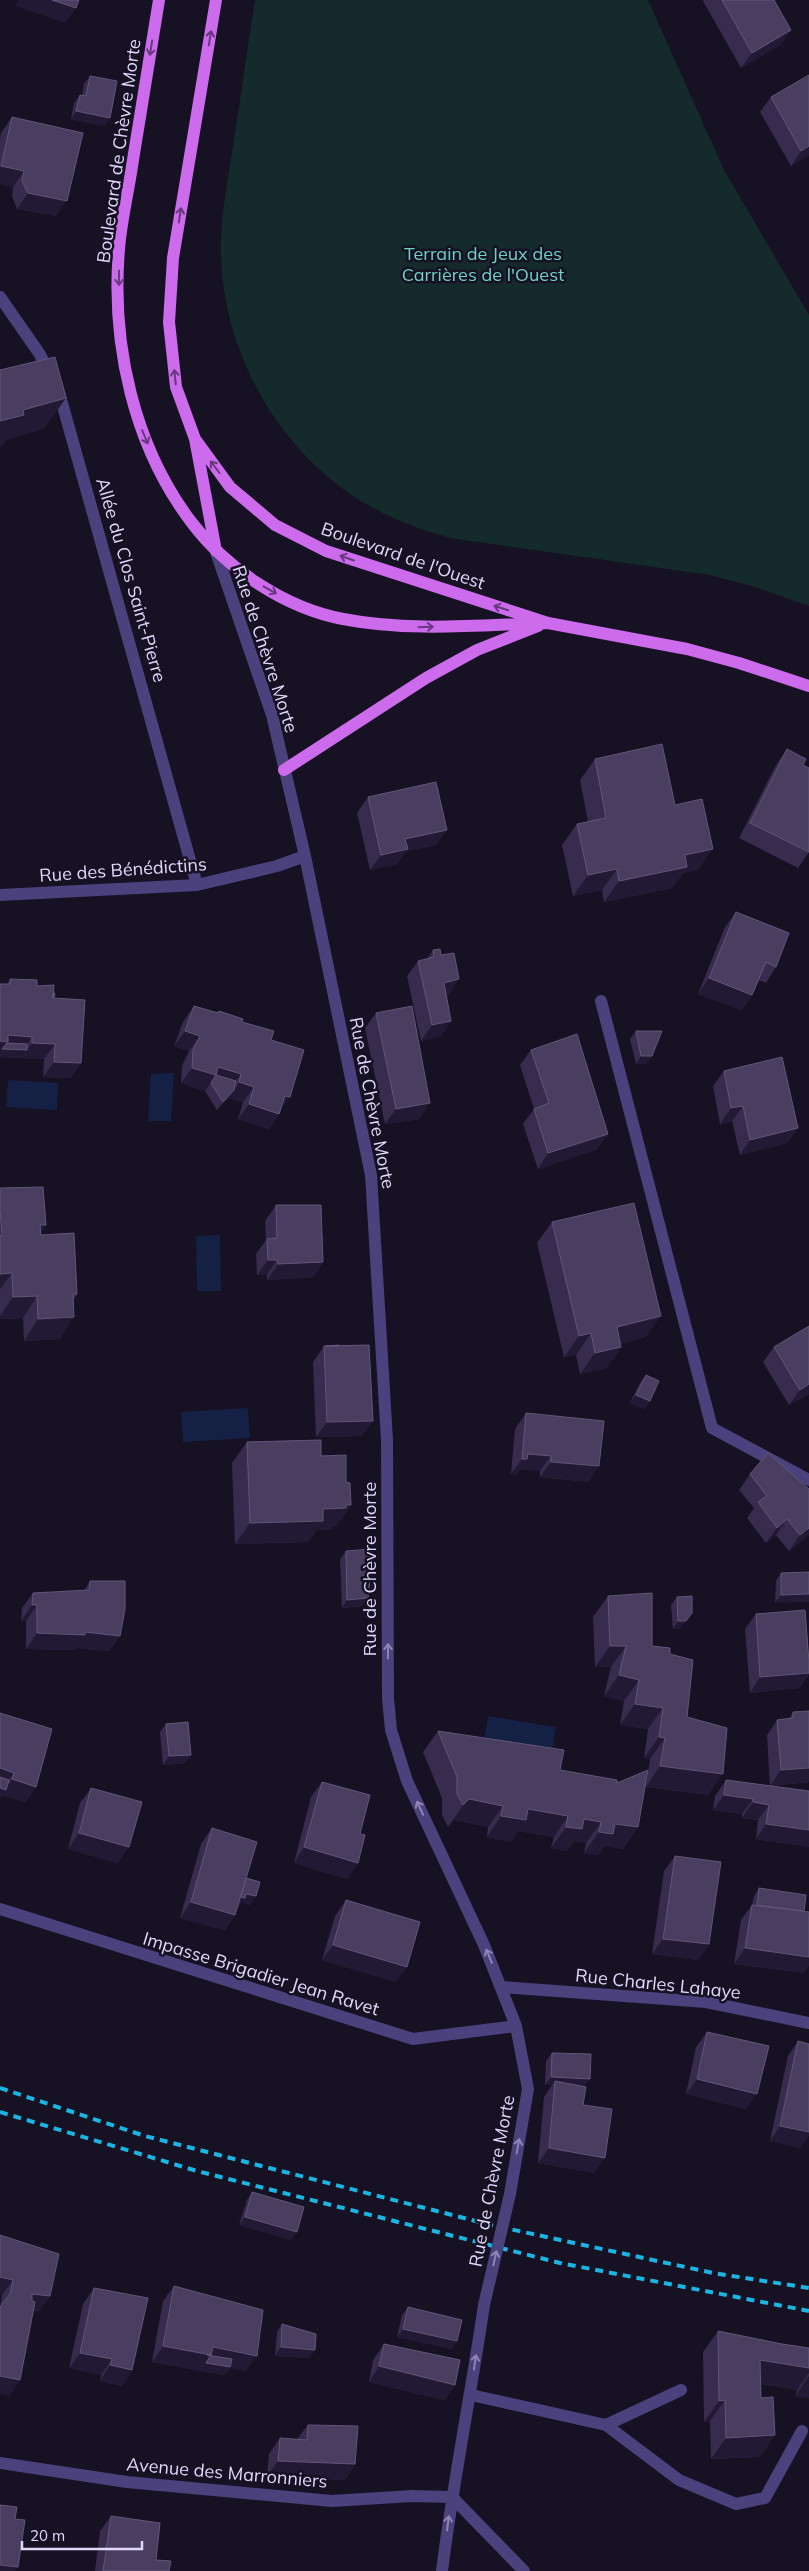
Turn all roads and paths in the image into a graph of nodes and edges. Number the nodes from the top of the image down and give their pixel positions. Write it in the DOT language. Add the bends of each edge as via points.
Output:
graph roads {
  1 [pos="159,0"];
  2 [pos="216,0"];
  3 [pos="0,297"];
  4 [pos="194,440"];
  5 [pos="216,552"];
  6 [pos="548,623"];
  7 [pos="809,686"];
  8 [pos="284,770"];
  9 [pos="305,856"];
  10 [pos="197,885"];
  11 [pos="0,895"];
  12 [pos="601,1001"];
  13 [pos="809,1480"];
  14 [pos="0,1909"];
  15 [pos="502,1987"];
  16 [pos="809,2023"];
  17 [pos="516,2026"];
  18 [pos="680,2390"];
  19 [pos="470,2395"];
  20 [pos="606,2425"];
  21 [pos="802,2432"];
  22 [pos="0,2464"];
  23 [pos="452,2497"];
  24 [pos="442,2571"];
  25 [pos="524,2571"];
  1 -- 5 [label="main road, Boulevard de Chèvre Morte, one-way" via="119,250 119,320 128,382 139,422 174,499"];
  4 -- 2 [label="main road, one-way" via="176,387 169,322 174,258"];
  3 -- 10 [label="street, Allée du Clos Saint-Pierre" via="57,385"];
  4 -- 5 [label="main road"];
  6 -- 4 [label="main road, Boulevard de l'Ouest, one-way" via="326,551 276,525 230,487"];
  5 -- 6 [label="main road, Boulevard de l'Ouest, one-way" via="250,579 288,601 340,619 407,627"];
  5 -- 8 [label="street, Rue de Chèvre Morte" via="272,715"];
  6 -- 7 [label="main road, Boulevard de l'Ouest" via="687,649"];
  6 -- 8 [label="main road" via="477,650 426,678"];
  8 -- 9 [label="street, Rue de Chèvre Morte"];
  9 -- 10 [label="street, Rue des Bénédictins"];
  15 -- 9 [label="street, Rue de Chèvre Morte, one-way" via="407,1781 391,1730 387,1440 372,1175"];
  10 -- 11 [label="street, Rue des Bénédictins"];
  12 -- 13 [label="street" via="712,1428"];
  14 -- 17 [label="street, Impasse Brigadier Jean Ravet" via="413,2039"];
  15 -- 16 [label="street, Rue Charles Lahaye" via="706,2002"];
  15 -- 17 [label="street, Rue de Chèvre Morte"];
  19 -- 17 [label="street, Rue de Chèvre Morte, one-way, bridge" via="484,2305 510,2194 528,2089"];
  18 -- 20 [label="street"];
  19 -- 20 [label="street"];
  19 -- 23 [label="street, Rue de Chèvre Morte"];
  20 -- 21 [label="street" via="679,2480 736,2504 765,2498"];
  22 -- 23 [label="street, Avenue des Marronniers" via="127,2482 332,2501"];
  24 -- 23 [label="street, Rue de Chèvre Morte, one-way"];
  23 -- 25 [label="street"];
}
